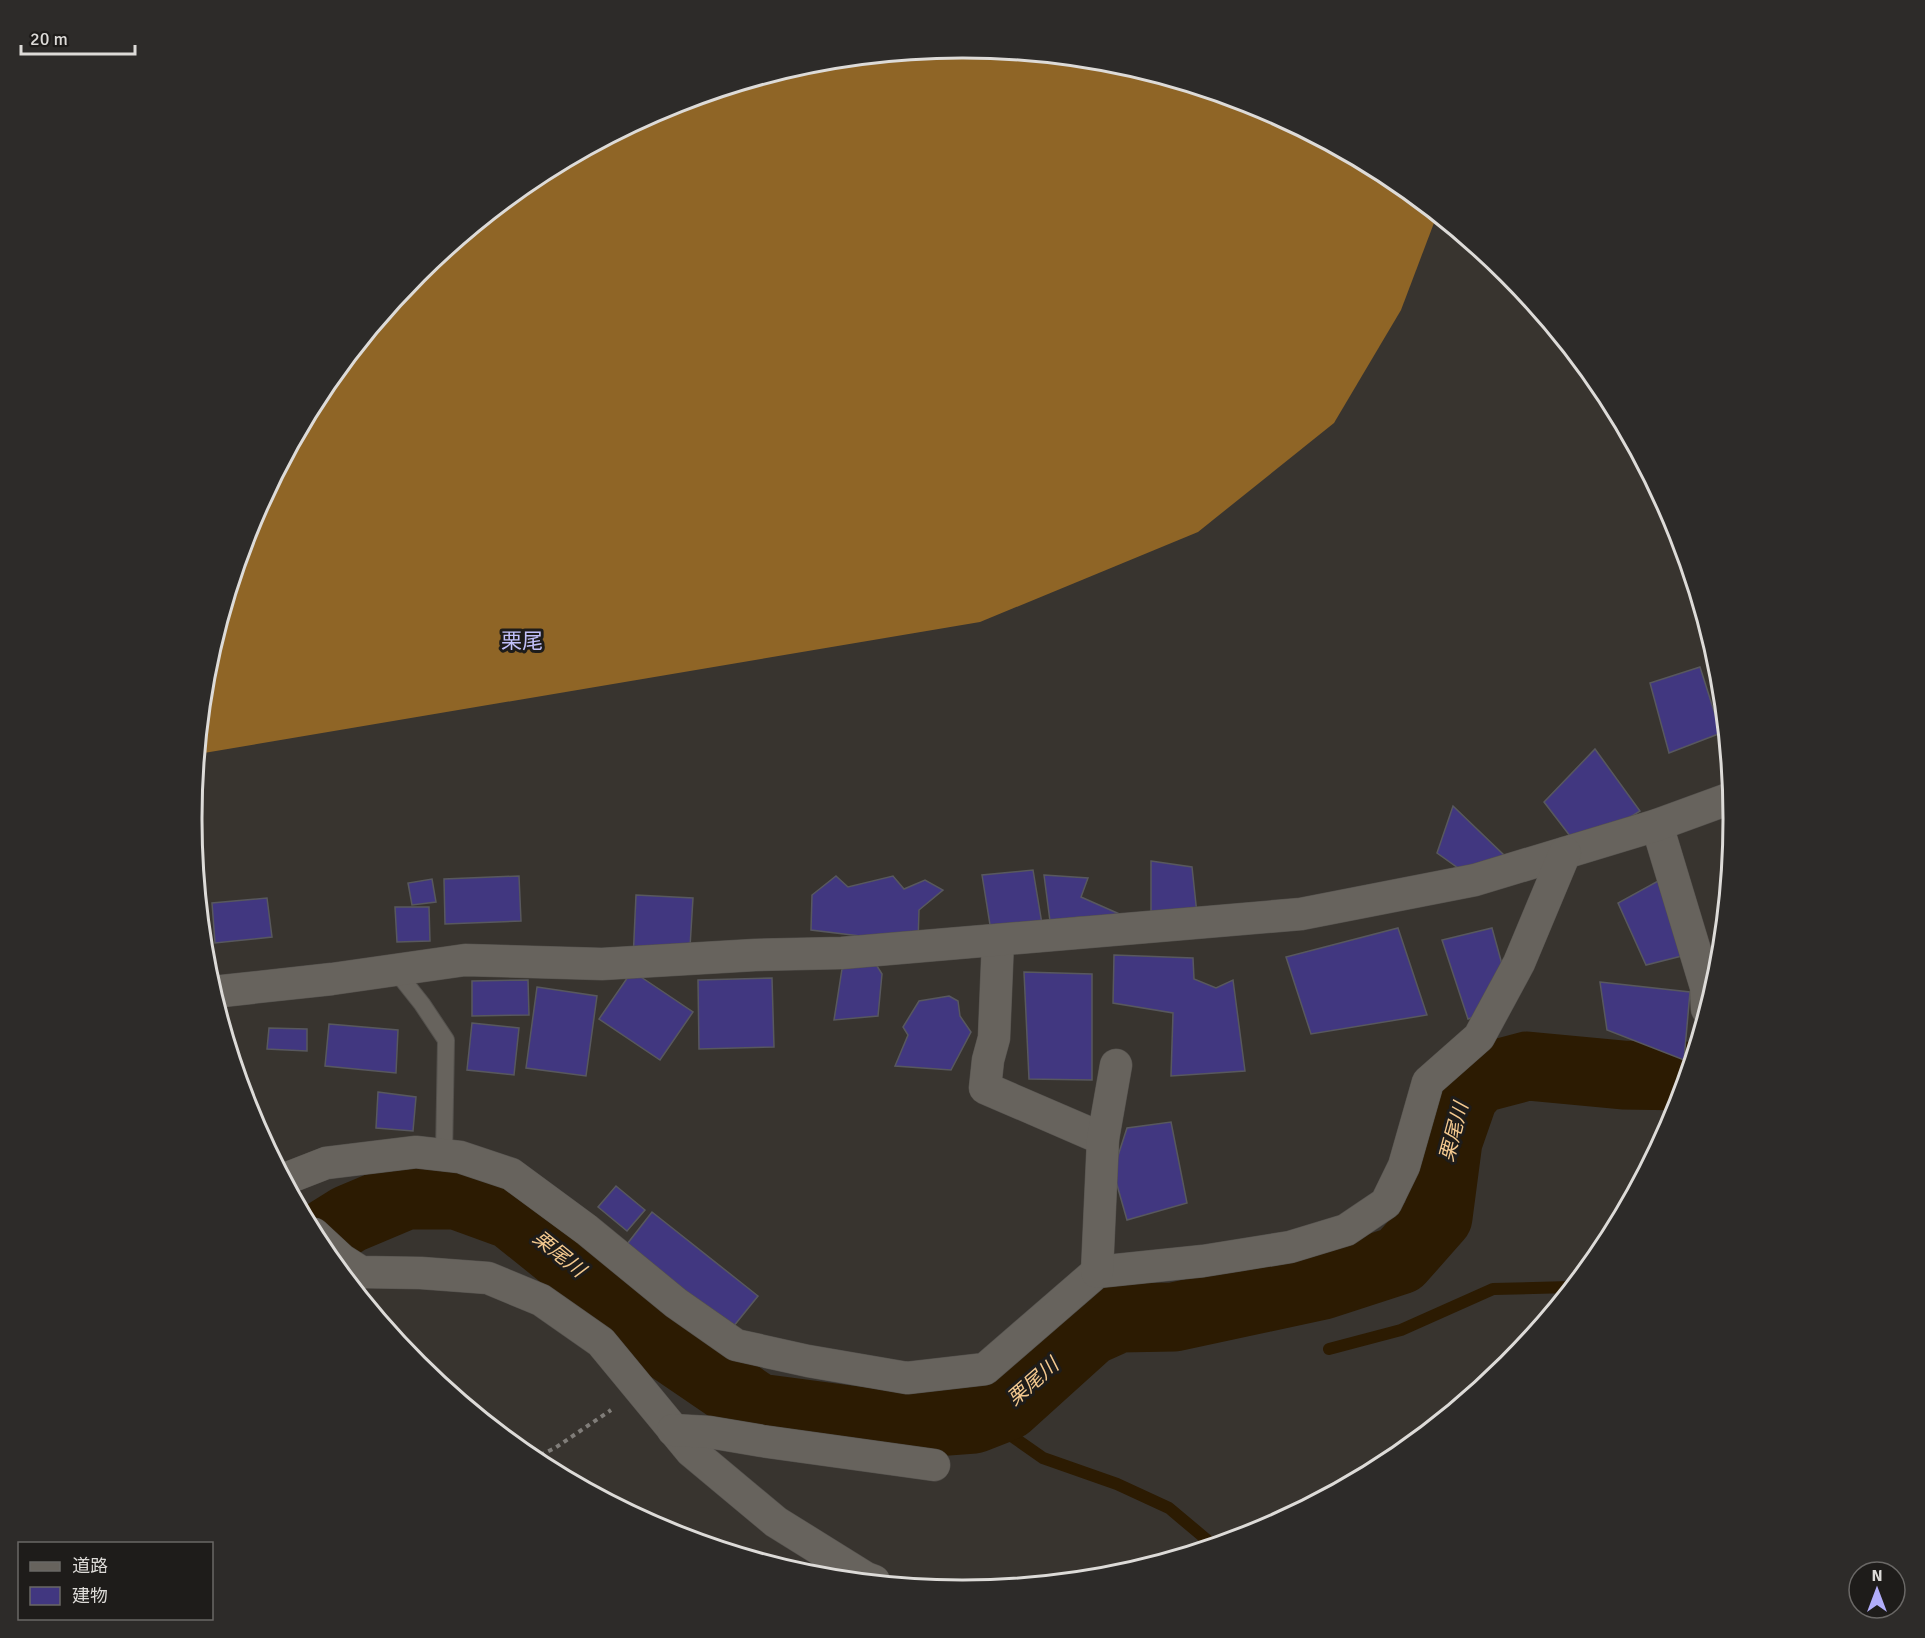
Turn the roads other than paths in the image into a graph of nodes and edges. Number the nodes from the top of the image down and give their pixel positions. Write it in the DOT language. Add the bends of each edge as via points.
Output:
graph roads {
  1 [pos="1722,801"];
  2 [pos="1657,825"];
  3 [pos="1565,853"];
  4 [pos="999,940"];
  5 [pos="395,970"];
  6 [pos="1705,981"];
  7 [pos="222,991"];
  8 [pos="1116,1065"];
  9 [pos="1103,1139"];
  10 [pos="444,1155"];
  11 [pos="292,1176"];
  12 [pos="1097,1272"];
  13 [pos="355,1276"];
  14 [pos="674,1430"];
  15 [pos="934,1465"];
  16 [pos="856,1572"];
  1 -- 2 [label="street"];
  2 -- 3 [label="street"];
  2 -- 6 [label="street"];
  3 -- 4 [label="street" via="1475,880 1301,914"];
  3 -- 12 [label="street" via="1519,963 1479,1037 1428,1082 1404,1166 1386,1203 1346,1230 1290,1247"];
  4 -- 5 [label="street" via="842,953 602,964 465,960"];
  4 -- 9 [label="street" via="994,1038 984,1088"];
  5 -- 7 [label="street"];
  5 -- 10 [label="lane" via="446,1040"];
  8 -- 9 [label="street"];
  9 -- 12 [label="street"];
  10 -- 11 [label="street" via="416,1152 326,1163"];
  10 -- 12 [label="street" via="511,1174 736,1345 808,1361 906,1378 984,1369"];
  13 -- 14 [label="street" via="421,1273 488,1278 541,1300 601,1342"];
  14 -- 15 [label="street"];
  14 -- 16 [label="street" via="690,1451 776,1521"];
}
